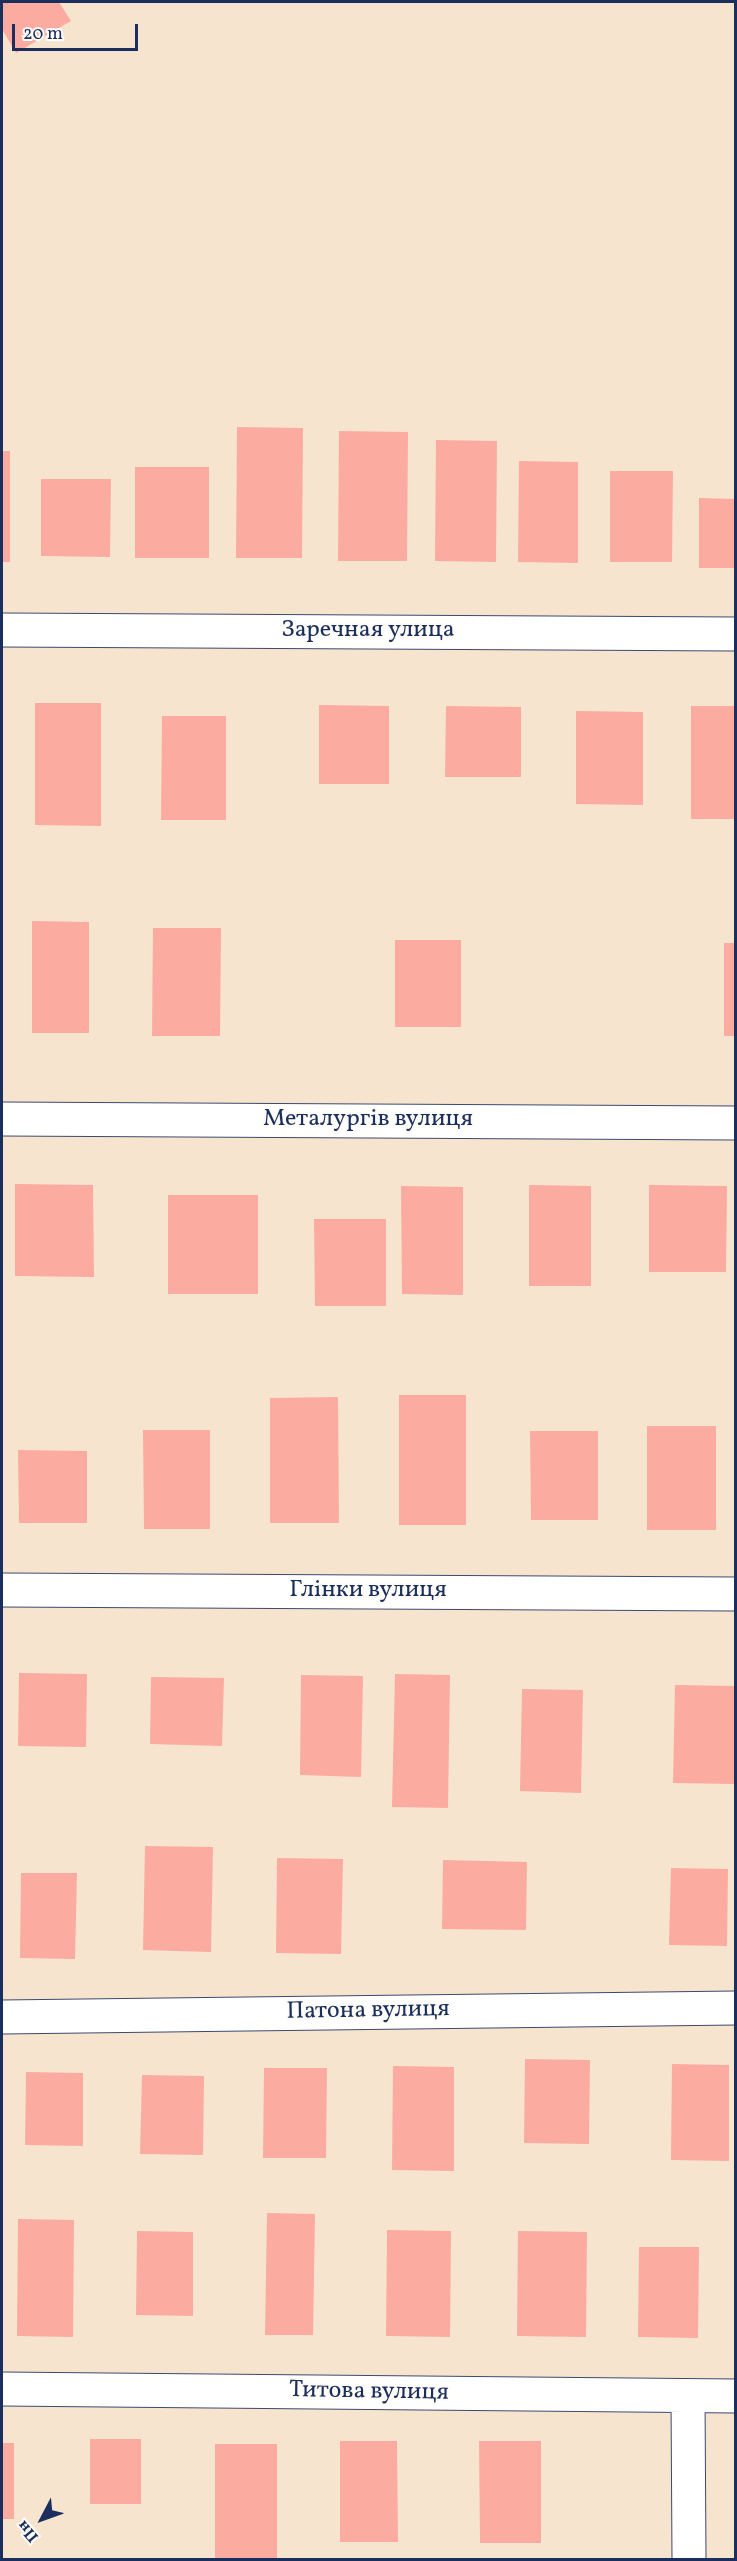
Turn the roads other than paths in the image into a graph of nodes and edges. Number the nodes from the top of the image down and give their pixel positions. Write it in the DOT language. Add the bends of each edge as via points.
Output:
graph roads {
  1 [pos="2,630"];
  2 [pos="735,634"];
  3 [pos="2,1119"];
  4 [pos="735,1123"];
  5 [pos="2,1590"];
  6 [pos="735,1594"];
  7 [pos="735,2008"];
  8 [pos="2,2018"];
  9 [pos="2,2389"];
  10 [pos="688,2396"];
  11 [pos="735,2396"];
  12 [pos="690,2559"];
  1 -- 2 [label="street, Заречная улица"];
  3 -- 4 [label="street, Металургів вулиця"];
  5 -- 6 [label="street, Глінки вулиця"];
  7 -- 8 [label="street, Патона вулиця"];
  9 -- 10 [label="street, Титова вулиця"];
  10 -- 11 [label="street, Титова вулиця"];
  10 -- 12 [label="street"];
}
